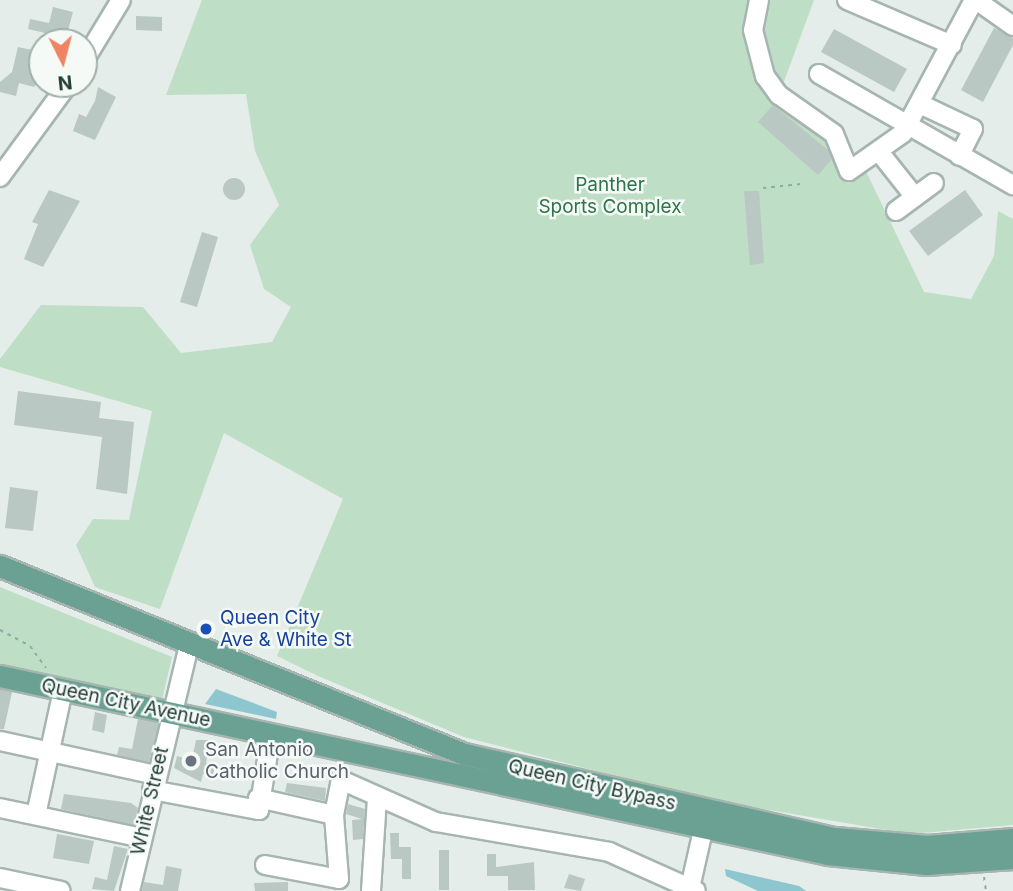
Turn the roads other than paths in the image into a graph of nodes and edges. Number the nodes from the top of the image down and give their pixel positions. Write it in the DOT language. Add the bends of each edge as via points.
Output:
graph roads {
  1 [pos="121,0"];
  2 [pos="759,0"];
  3 [pos="847,0"];
  4 [pos="975,0"];
  5 [pos="1013,26"];
  6 [pos="98,38"];
  7 [pos="952,45"];
  8 [pos="818,74"];
  9 [pos="58,98"];
  10 [pos="922,105"];
  11 [pos="909,125"];
  12 [pos="880,153"];
  13 [pos="959,156"];
  14 [pos="0,177"];
  15 [pos="934,183"];
  16 [pos="1013,185"];
  17 [pos="915,197"];
  18 [pos="896,211"];
  19 [pos="0,566"];
  20 [pos="190,642"];
  21 [pos="0,676"];
  22 [pos="56,683"];
  23 [pos="171,712"];
  24 [pos="271,734"];
  25 [pos="0,741"];
  26 [pos="50,752"];
  27 [pos="154,782"];
  28 [pos="258,797"];
  29 [pos="377,798"];
  30 [pos="0,808"];
  31 [pos="36,815"];
  32 [pos="334,816"];
  33 [pos="705,820"];
  34 [pos="142,838"];
  35 [pos="1013,839"];
  36 [pos="1013,858"];
  37 [pos="265,865"];
  38 [pos="0,877"];
  39 [pos="693,890"];
  40 [pos="61,891"];
  41 [pos="130,891"];
  42 [pos="371,891"];
  1 -- 6 [label="street"];
  2 -- 12 [label="street" via="753,30 765,76 779,95 834,134 849,171"];
  3 -- 7 [label="street"];
  4 -- 5 [label="street"];
  4 -- 7 [label="street"];
  7 -- 10 [label="street"];
  8 -- 11 [label="street"];
  9 -- 14 [label="street"];
  10 -- 11 [label="street"];
  10 -- 13 [label="street" via="973,129"];
  11 -- 12 [label="street"];
  11 -- 13 [label="street"];
  12 -- 17 [label="street"];
  13 -- 16 [label="street"];
  15 -- 17 [label="street"];
  17 -- 18 [label="street"];
  19 -- 20 [label="main road, Queen City Bypass"];
  20 -- 23 [label="street, White Street"];
  20 -- 33 [label="main road, Queen City Bypass" via="464,754"];
  21 -- 22 [label="main road, Queen City Avenue"];
  22 -- 23 [label="main road, Queen City Avenue"];
  22 -- 26 [label="street"];
  23 -- 24 [label="main road, Queen City Avenue"];
  23 -- 27 [label="street, White Street"];
  24 -- 28 [label="street"];
  24 -- 33 [label="main road, Queen City Avenue"];
  25 -- 26 [label="street"];
  26 -- 27 [label="street"];
  26 -- 31 [label="street"];
  27 -- 28 [label="street" via="259,810"];
  27 -- 34 [label="street, White Street"];
  28 -- 32 [label="street"];
  29 -- 32 [label="street" via="341,780"];
  29 -- 39 [label="street" via="467,831 609,852"];
  29 -- 42 [label="street"];
  30 -- 31 [label="street"];
  31 -- 34 [label="street"];
  32 -- 37 [label="street" via="339,879"];
  33 -- 35 [label="main road, Queen City Bypass" via="884,845"];
  33 -- 36 [label="main road, Queen City Bypass" via="875,860"];
  33 -- 39 [label="street"];
  34 -- 41 [label="street, White Street"];
  38 -- 40 [label="street"];
}
